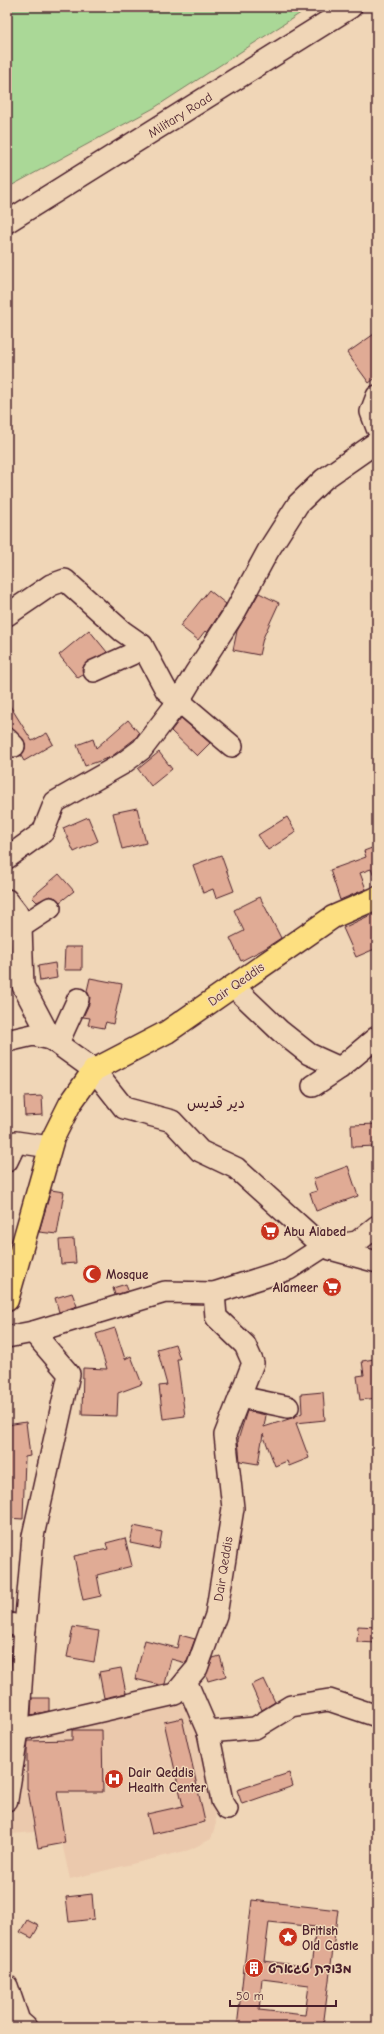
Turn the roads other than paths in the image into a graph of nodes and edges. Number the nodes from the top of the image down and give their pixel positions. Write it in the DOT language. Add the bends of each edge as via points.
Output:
graph roads {
  1 [pos="351,7"];
  2 [pos="7,222"];
  3 [pos="377,396"];
  4 [pos="377,428"];
  5 [pos="377,442"];
  6 [pos="7,615"];
  7 [pos="142,645"];
  8 [pos="94,671"];
  9 [pos="178,702"];
  10 [pos="232,746"];
  11 [pos="7,858"];
  12 [pos="377,898"];
  13 [pos="7,900"];
  14 [pos="50,908"];
  15 [pos="21,927"];
  16 [pos="233,986"];
  17 [pos="78,999"];
  18 [pos="377,1038"];
  19 [pos="7,1041"];
  20 [pos="55,1041"];
  21 [pos="340,1068"];
  22 [pos="94,1070"];
  23 [pos="313,1086"];
  24 [pos="50,1147"];
  25 [pos="7,1161"];
  26 [pos="377,1226"];
  27 [pos="323,1247"];
  28 [pos="377,1262"];
  29 [pos="214,1293"];
  30 [pos="7,1298"];
  31 [pos="33,1332"];
  32 [pos="7,1336"];
  33 [pos="240,1397"];
  34 [pos="288,1407"];
  35 [pos="16,1626"];
  36 [pos="186,1681"];
  37 [pos="377,1716"];
  38 [pos="208,1732"];
  39 [pos="14,1743"];
  40 [pos="7,1800"];
  41 [pos="227,1809"];
  42 [pos="7,1986"];
  43 [pos="26,2027"];
  1 -- 2 [label="street, Military Road"];
  3 -- 4 [label="street" via="372,412"];
  5 -- 9 [label="street" via="324,479 298,504 268,551 235,612"];
  6 -- 7 [label="street" via="51,585 65,580 122,631"];
  7 -- 8 [label="street" via="132,654"];
  7 -- 9 [label="street" via="166,690"];
  9 -- 10 [label="street"];
  9 -- 11 [label="street" via="142,749 122,764 55,802 43,832"];
  12 -- 16 [label="main road, Dair Qeddis" via="333,917"];
  13 -- 15 [label="street" via="17,913"];
  14 -- 15 [label="street"];
  15 -- 20 [label="street" via="23,986"];
  16 -- 21 [label="street" via="280,1031 309,1054"];
  16 -- 22 [label="main road, Dair Qeddis" via="167,1032"];
  17 -- 20 [label="street"];
  18 -- 21 [label="street"];
  19 -- 20 [label="street" via="33,1035"];
  20 -- 22 [label="street"];
  21 -- 23 [label="street"];
  22 -- 24 [label="main road, Dair Qeddis" via="70,1104"];
  22 -- 27 [label="street" via="124,1108 172,1121 200,1151 236,1168"];
  24 -- 25 [label="street" via="16,1142"];
  24 -- 30 [label="main road, Dair Qeddis"];
  26 -- 27 [label="street" via="357,1242"];
  27 -- 28 [label="street"];
  27 -- 29 [label="street" via="289,1269"];
  29 -- 31 [label="street" via="165,1292"];
  29 -- 33 [label="street, Dair Qeddis" via="216,1317 245,1345 253,1363"];
  31 -- 32 [label="street"];
  31 -- 35 [label="street" via="69,1374"];
  33 -- 34 [label="street"];
  33 -- 36 [label="street, Dair Qeddis" via="225,1436 233,1508 216,1615 197,1668"];
  35 -- 39 [label="street"];
  36 -- 38 [label="street"];
  36 -- 39 [label="street, Dair Qeddis" via="175,1694"];
  37 -- 38 [label="street" via="329,1700 291,1706 256,1728"];
  38 -- 41 [label="street" via="222,1801"];
  39 -- 40 [label="street"];
  42 -- 43 [label="street" via="19,2021"];
}
